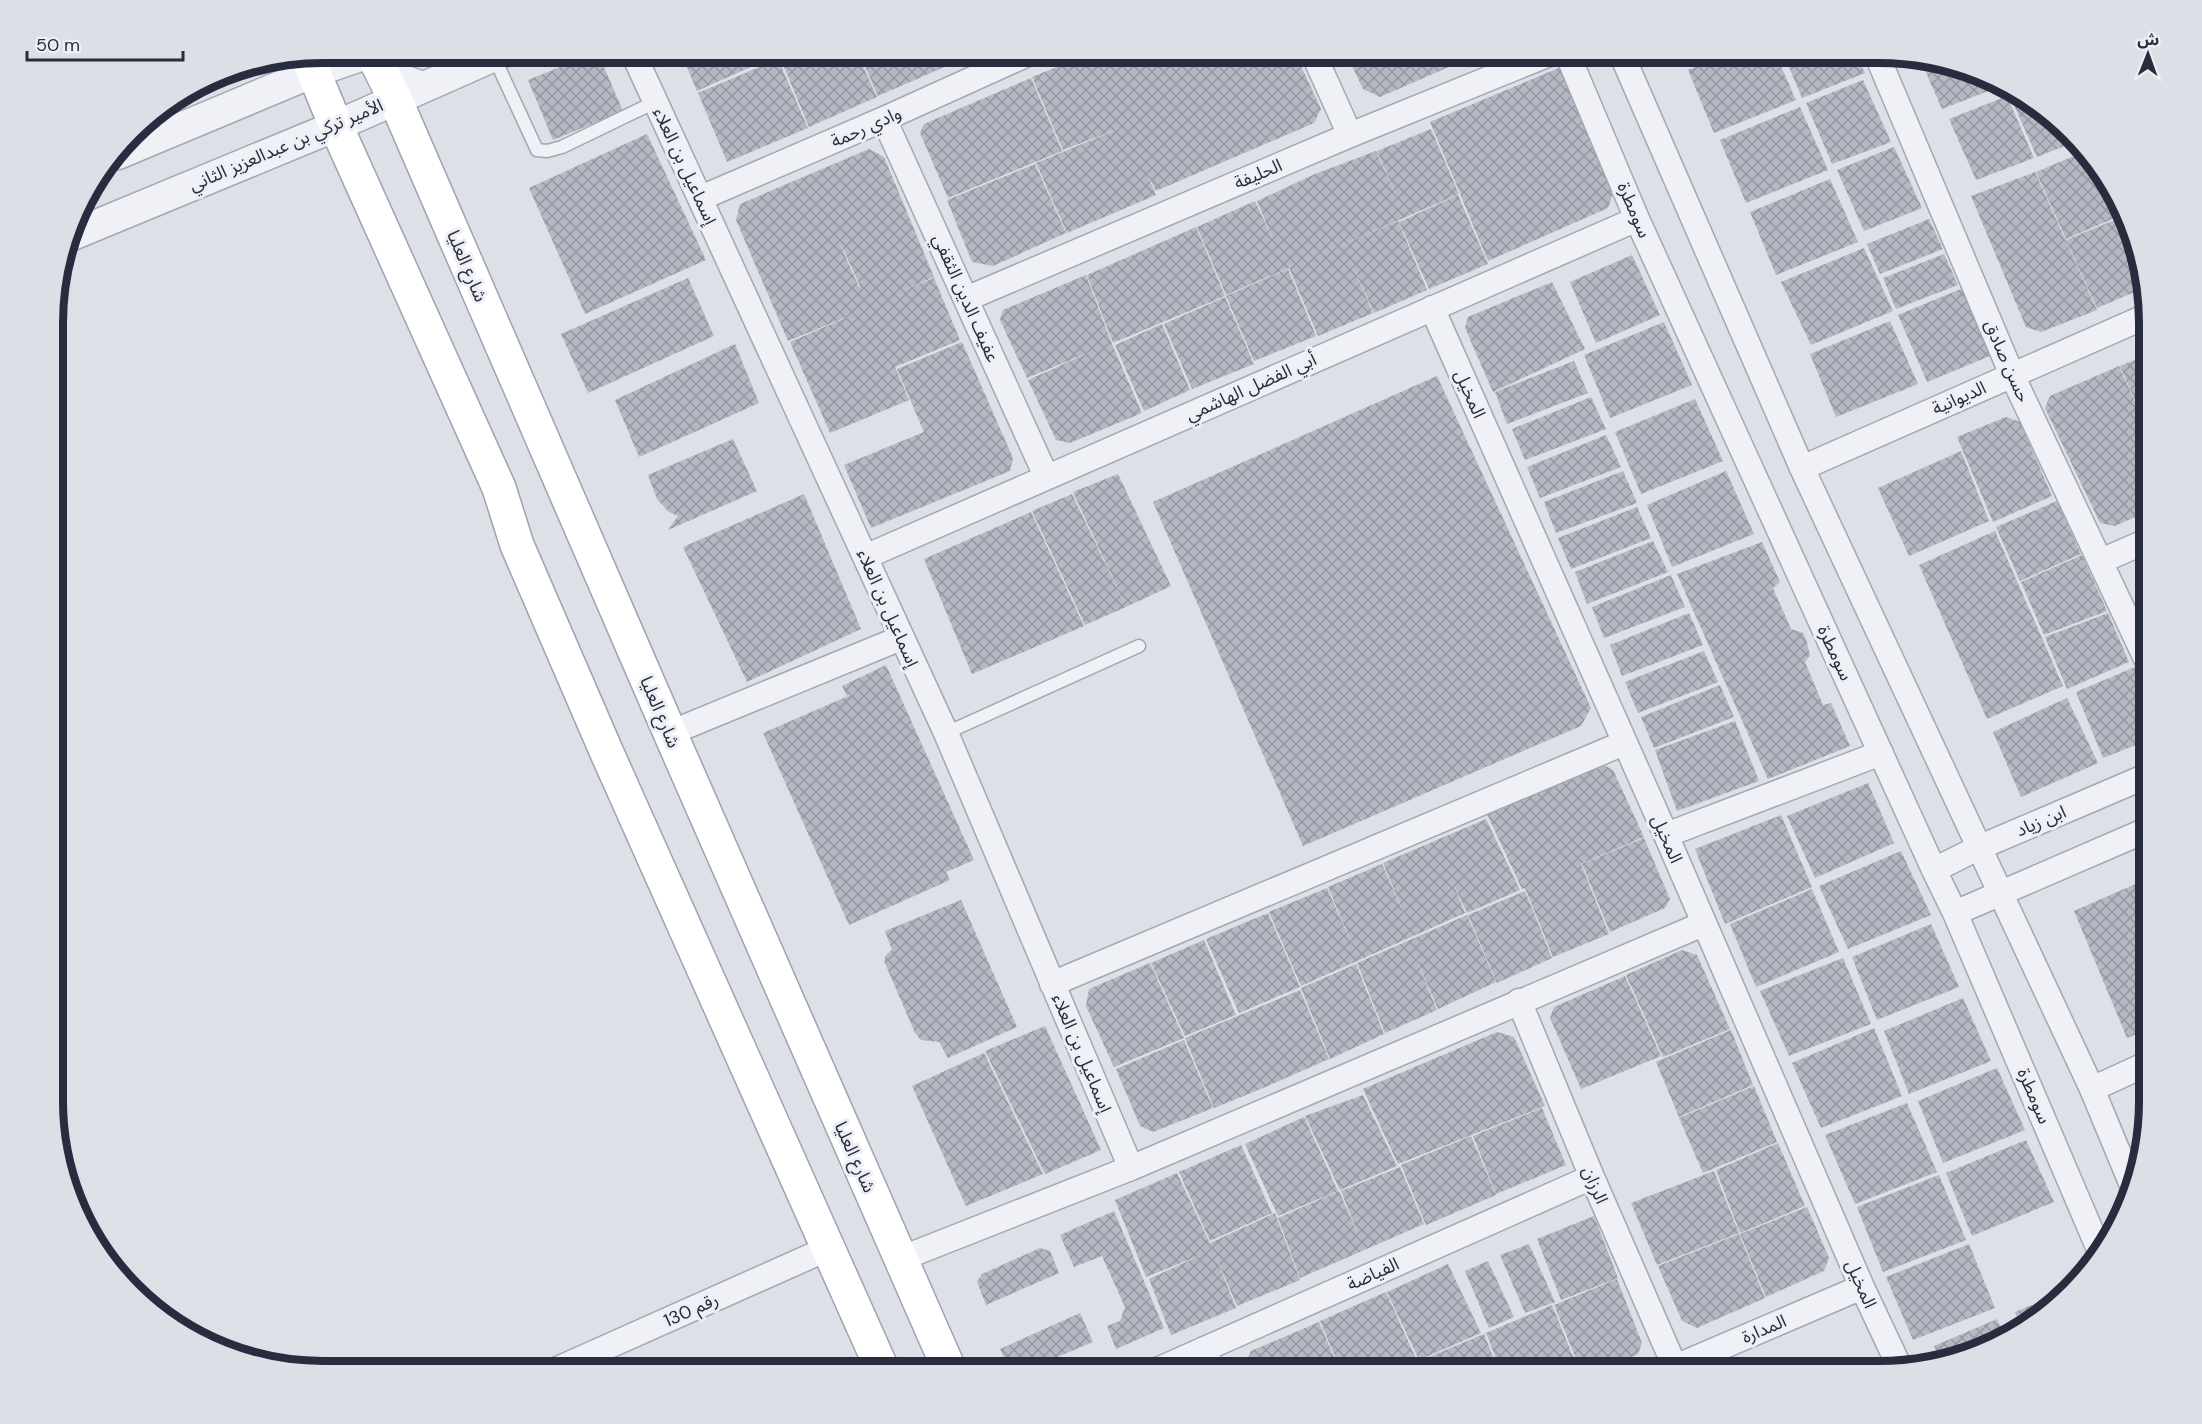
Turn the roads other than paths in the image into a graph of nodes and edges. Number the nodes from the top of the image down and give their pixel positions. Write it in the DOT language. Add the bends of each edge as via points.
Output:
graph roads {
  1 [pos="381,63"];
  2 [pos="393,63"];
  3 [pos="477,63"];
  4 [pos="502,63"];
  5 [pos="638,63"];
  6 [pos="1006,63"];
  7 [pos="1318,63"];
  8 [pos="1525,63"];
  9 [pos="1573,63"];
  10 [pos="1626,63"];
  11 [pos="1881,63"];
  12 [pos="310,64"];
  13 [pos="409,93"];
  14 [pos="655,102"];
  15 [pos="884,119"];
  16 [pos="336,126"];
  17 [pos="1350,135"];
  18 [pos="129,149"];
  19 [pos="701,198"];
  20 [pos="1637,219"];
  21 [pos="80,232"];
  22 [pos="966,299"];
  23 [pos="1432,308"];
  24 [pos="2139,319"];
  25 [pos="2012,375"];
  26 [pos="1802,468"];
  27 [pos="1046,476"];
  28 [pos="2139,544"];
  29 [pos="865,557"];
  30 [pos="2101,561"];
  31 [pos="901,638"];
  32 [pos="2139,643"];
  33 [pos="1139,646"];
  34 [pos="669,733"];
  35 [pos="945,733"];
  36 [pos="1624,743"];
  37 [pos="1881,753"];
  38 [pos="2139,779"];
  39 [pos="2139,833"];
  40 [pos="1666,835"];
  41 [pos="1978,848"];
  42 [pos="1934,870"];
  43 [pos="2000,894"];
  44 [pos="1955,913"];
  45 [pos="1703,924"];
  46 [pos="1052,984"];
  47 [pos="1519,1001"];
  48 [pos="2139,1068"];
  49 [pos="2092,1089"];
  50 [pos="1131,1168"];
  51 [pos="2128,1175"];
  52 [pos="1592,1177"];
  53 [pos="2097,1243"];
  54 [pos="829,1248"];
  55 [pos="900,1259"];
  56 [pos="1862,1287"];
  57 [pos="1204,1349"];
  58 [pos="1896,1360"];
  59 [pos="575,1361"];
  60 [pos="879,1361"];
  61 [pos="946,1361"];
  62 [pos="1177,1361"];
  63 [pos="1209,1361"];
  64 [pos="1667,1361"];
  65 [pos="1689,1361"];
  1 -- 13 [label="main road, شارع العليا"];
  2 -- 13 [label="street" via="397,78"];
  3 -- 13 [label="street, الأمير تركي بن عبدالعزيز الثاني"];
  4 -- 14 [label="lane" via="537,150 562,147"];
  5 -- 14 [label="street, إسماعيل بن العلاء"];
  6 -- 15 [label="street, وادي رحمة"];
  7 -- 17 [label="street"];
  8 -- 17 [label="street, الحليفة"];
  9 -- 20 [label="street, سومطرة"];
  10 -- 26 [label="street"];
  11 -- 25 [label="street, حسن صادق"];
  12 -- 16 [label="main road"];
  12 -- 18 [label="street"];
  13 -- 16 [label="street, الأمير تركي بن عبدالعزيز الثاني"];
  13 -- 34 [label="main road, شارع العليا"];
  14 -- 19 [label="street, إسماعيل بن العلاء"];
  15 -- 19 [label="street, وادي رحمة"];
  15 -- 22 [label="street, عفيف الدين الثقفي"];
  16 -- 21 [label="street, الأمير تركي بن عبدالعزيز الثاني"];
  16 -- 54 [label="main road" via="499,488 517,545"];
  17 -- 22 [label="street, الحليفة"];
  19 -- 29 [label="street, إسماعيل بن العلاء"];
  20 -- 23 [label="street, أبي الفضل الهاشمي"];
  20 -- 37 [label="street, سومطرة"];
  22 -- 27 [label="street, عفيف الدين الثقفي"];
  23 -- 27 [label="street, أبي الفضل الهاشمي"];
  23 -- 36 [label="street, المخيل"];
  24 -- 25 [label="street, الديوانية"];
  25 -- 26 [label="street, الديوانية"];
  25 -- 30 [label="street, حسن صادق"];
  26 -- 41 [label="street"];
  27 -- 29 [label="street, أبي الفضل الهاشمي"];
  28 -- 30 [label="street"];
  29 -- 31 [label="street, إسماعيل بن العلاء"];
  30 -- 32 [label="street, حسن صادق"];
  31 -- 34 [label="street"];
  31 -- 35 [label="street, إسماعيل بن العلاء"];
  33 -- 35 [label="lane"];
  34 -- 55 [label="main road, شارع العليا"];
  35 -- 46 [label="street, إسماعيل بن العلاء"];
  36 -- 40 [label="street, المخيل"];
  36 -- 46 [label="street"];
  37 -- 40 [label="street"];
  37 -- 42 [label="street, سومطرة"];
  38 -- 41 [label="street, ابن زياد"];
  39 -- 43 [label="street"];
  40 -- 45 [label="street, المخيل"];
  41 -- 42 [label="street, ابن زياد"];
  41 -- 43 [label="street"];
  42 -- 44 [label="street, سومطرة"];
  43 -- 44 [label="street"];
  43 -- 49 [label="street"];
  44 -- 53 [label="street, سومطرة"];
  45 -- 47 [label="street"];
  45 -- 56 [label="street, المخيل"];
  46 -- 50 [label="street, إسماعيل بن العلاء"];
  47 -- 50 [label="street"];
  47 -- 52 [label="street, الرزان"];
  48 -- 49 [label="street"];
  49 -- 51 [label="street"];
  50 -- 55 [label="street"];
  52 -- 57 [label="street, الفياضة"];
  52 -- 64 [label="street, الرزان"];
  54 -- 59 [label="street, رقم 130"];
  54 -- 60 [label="main road"];
  55 -- 61 [label="main road, شارع العليا"];
  56 -- 58 [label="street, المخيل"];
  56 -- 65 [label="street, المدارة"];
  57 -- 62 [label="street, الفياضة"];
  57 -- 63 [label="street"];
}
